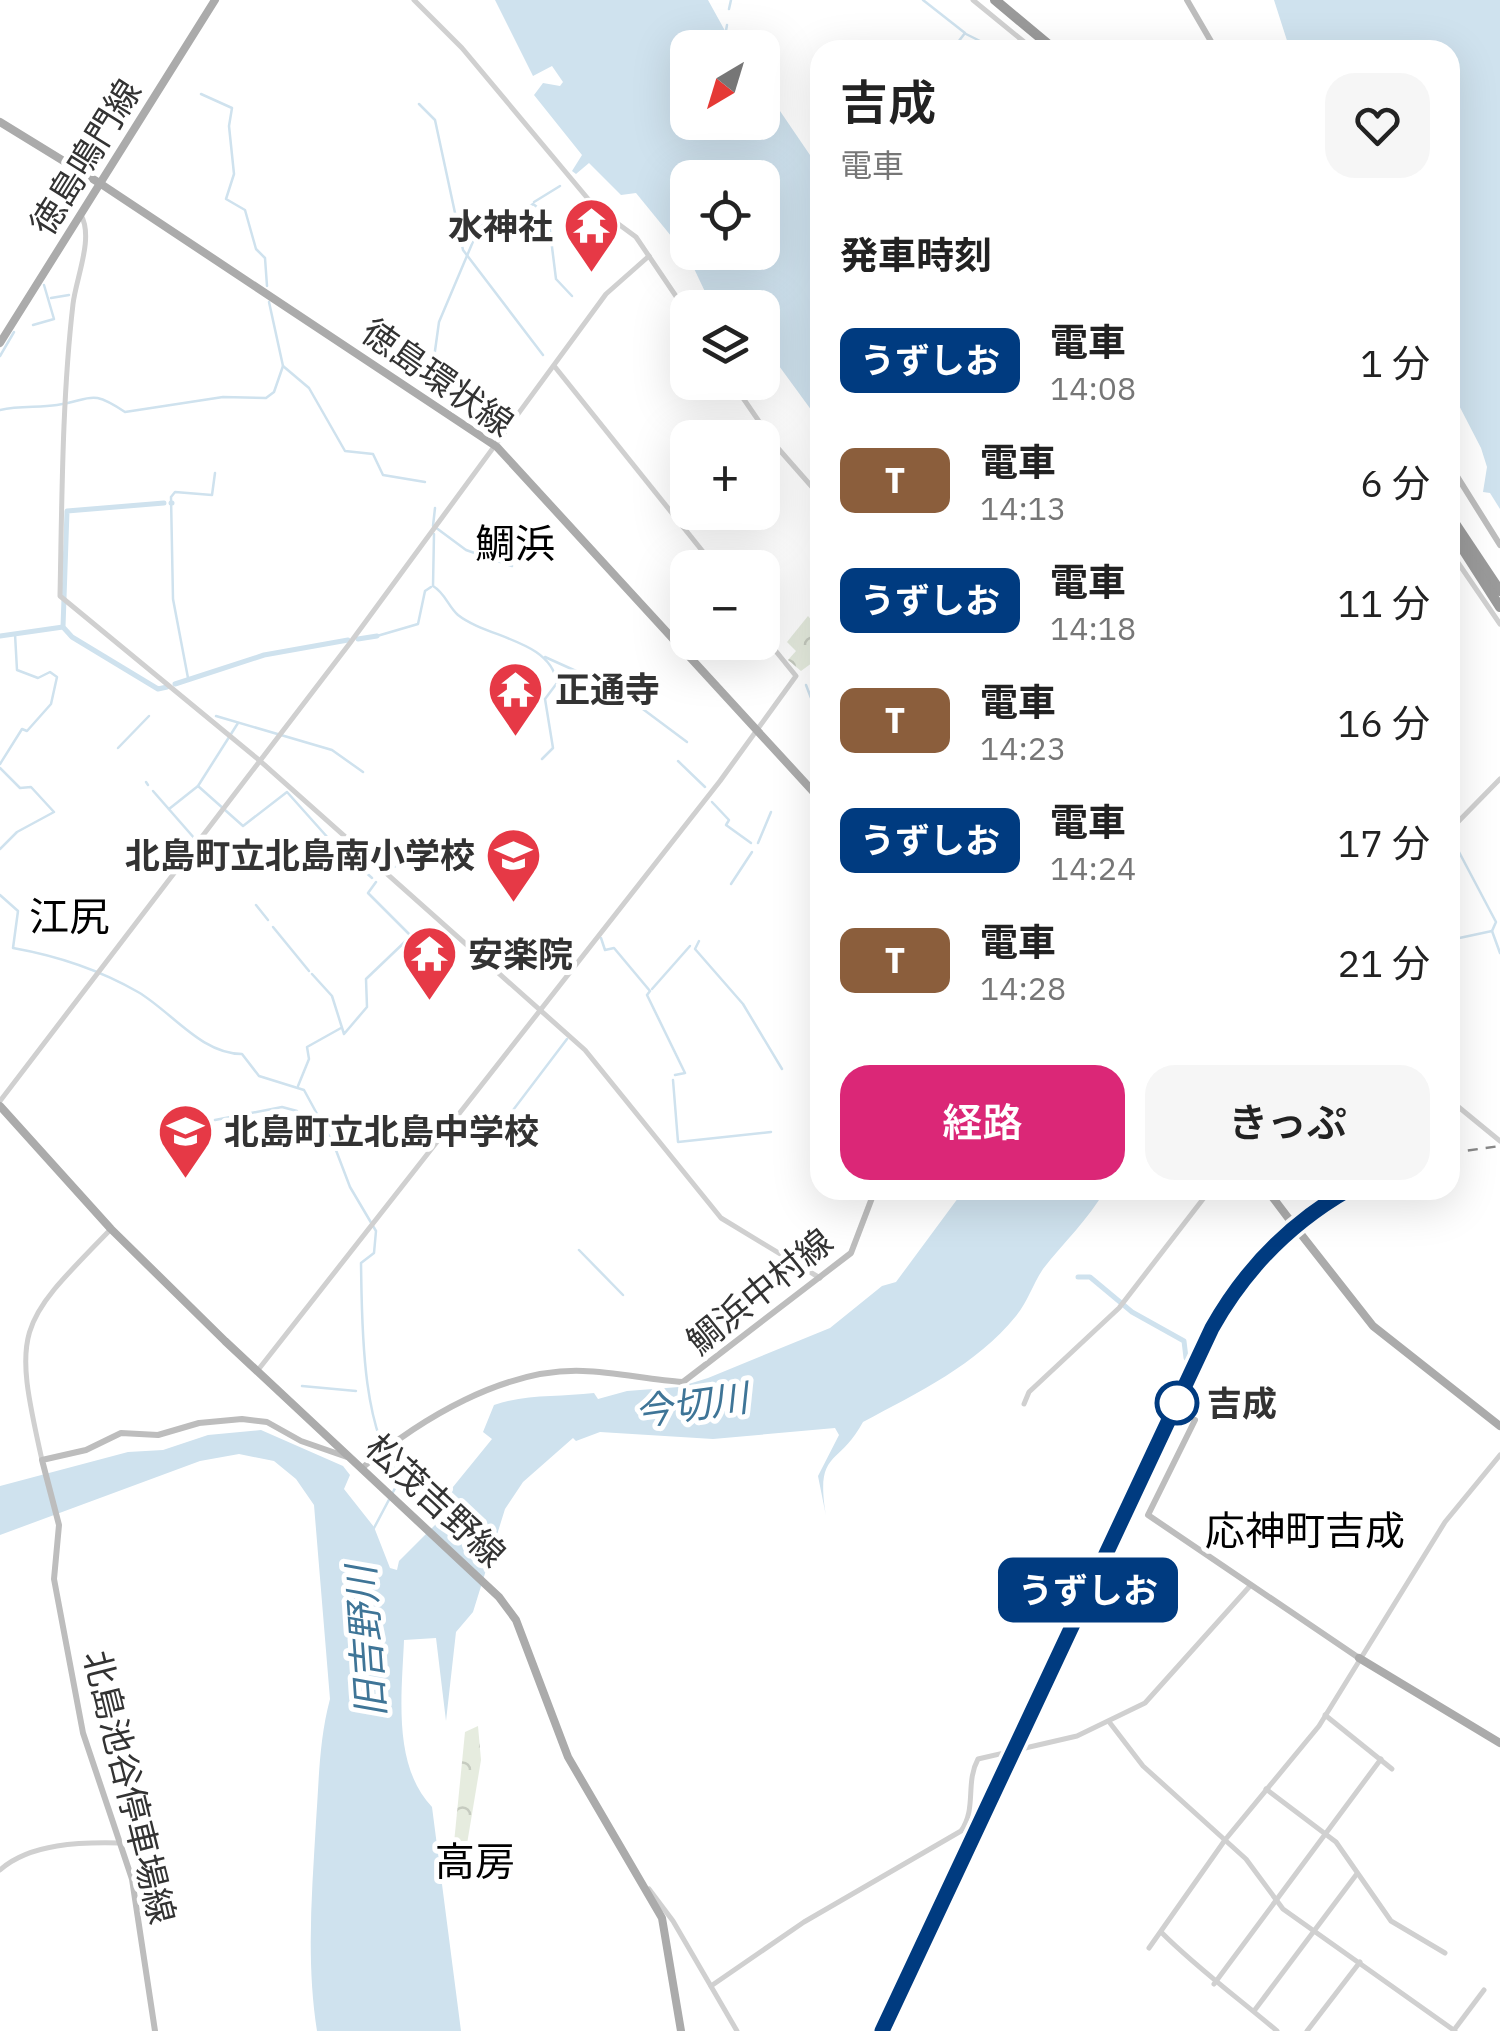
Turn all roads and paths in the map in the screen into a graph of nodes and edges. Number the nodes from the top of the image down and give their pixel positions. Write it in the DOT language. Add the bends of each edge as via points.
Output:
graph roads {
  1 [pos="215,0"];
  2 [pos="414,0"];
  3 [pos="974,0"];
  4 [pos="996,0"];
  5 [pos="1187,0"];
  6 [pos="1022,40"];
  7 [pos="1042,40"];
  8 [pos="1210,40"];
  9 [pos="0,122"];
  10 [pos="101,184"];
  11 [pos="81,214"];
  12 [pos="650,256"];
  13 [pos="672,290"];
  14 [pos="0,343"];
  15 [pos="555,367"];
  16 [pos="744,400"];
  17 [pos="497,447"];
  18 [pos="1460,481"];
  19 [pos="810,485"];
  20 [pos="1460,531"];
  21 [pos="1460,545"];
  22 [pos="1500,545"];
  23 [pos="702,550"];
  24 [pos="1460,566"];
  25 [pos="1500,591"];
  26 [pos="1500,607"];
  27 [pos="1500,624"];
  28 [pos="780,656"];
  29 [pos="756,733"];
  30 [pos="260,760"];
  31 [pos="1500,779"];
  32 [pos="810,788"];
  33 [pos="1460,820"];
  34 [pos="541,1010"];
  35 [pos="0,1104"];
  36 [pos="1460,1108"];
  37 [pos="1500,1141"];
  38 [pos="871,1200"];
  39 [pos="1202,1200"];
  40 [pos="1275,1200"];
  41 [pos="111,1229"];
  42 [pos="820,1278"];
  43 [pos="258,1371"];
  44 [pos="1024,1404"];
  45 [pos="1195,1420"];
  46 [pos="1500,1426"];
  47 [pos="1500,1455"];
  48 [pos="348,1456"];
  49 [pos="42,1462"];
  50 [pos="362,1468"];
  51 [pos="1250,1586"];
  52 [pos="1359,1658"];
  53 [pos="1326,1716"];
  54 [pos="1110,1722"];
  55 [pos="1500,1743"];
  56 [pos="1382,1759"];
  57 [pos="1392,1769"];
  58 [pos="1266,1789"];
  59 [pos="1325,1834"];
  60 [pos="1224,1840"];
  61 [pos="120,1843"];
  62 [pos="0,1870"];
  63 [pos="1356,1875"];
  64 [pos="649,1889"];
  65 [pos="1275,1901"];
  66 [pos="1161,1932"];
  67 [pos="1313,1932"];
  68 [pos="1149,1948"];
  69 [pos="1445,1952"];
  70 [pos="1360,1961"];
  71 [pos="1214,1984"];
  72 [pos="711,1986"];
  73 [pos="1484,1990"];
  74 [pos="1254,2010"];
  75 [pos="155,2031"];
  76 [pos="681,2031"];
  77 [pos="737,2031"];
  78 [pos="1277,2031"];
  79 [pos="1307,2031"];
  80 [pos="1454,2031"];
  1 -- 10 [label="main road, 徳島鳴門線"];
  2 -- 12 [label="street" via="594,206 625,226"];
  3 -- 6 [label="street"];
  4 -- 7 [label="highway"];
  5 -- 8 [label="main road"];
  9 -- 10 [label="main road, 徳島環状線"];
  10 -- 11 [label="main road, 徳島鳴門線"];
  10 -- 17 [label="main road, 徳島環状線"];
  11 -- 14 [label="main road, 徳島鳴門線"];
  11 -- 30 [label="street" via="87,230 72,316 60,596"];
  12 -- 13 [label="street"];
  12 -- 15 [label="street" via="606,294"];
  15 -- 17 [label="street"];
  15 -- 23 [label="street"];
  16 -- 19 [label="street"];
  17 -- 29 [label="main road, 徳島環状線"];
  17 -- 30 [label="street"];
  18 -- 22 [label="main road"];
  20 -- 25 [label="highway"];
  21 -- 26 [label="highway"];
  24 -- 27 [label="street"];
  28 -- 29 [label="street" via="796,676"];
  29 -- 32 [label="main road, 徳島環状線"];
  29 -- 34 [label="street"];
  30 -- 34 [label="street"];
  30 -- 35 [label="street"];
  31 -- 33 [label="street"];
  34 -- 42 [label="street" via="609,1076 721,1218"];
  34 -- 43 [label="street"];
  35 -- 41 [label="main road, 松茂吉野線"];
  36 -- 37 [label="street"];
  38 -- 42 [label="main road, 鯛浜中村線" via="852,1253"];
  39 -- 44 [label="street" via="1119,1308"];
  40 -- 46 [label="main road, bridge" via="1373,1326"];
  41 -- 43 [label="main road, 松茂吉野線"];
  41 -- 49 [label="street" via="55,1287 30,1326 24,1374"];
  42 -- 50 [label="main road, 鯛浜中村線" via="683,1382 581,1370 530,1378 434,1412"];
  43 -- 48 [label="main road, 松茂吉野線"];
  45 -- 51 [label="main road" via="1148,1515"];
  47 -- 52 [label="street" via="1445,1522"];
  48 -- 49 [label="main road" via="267,1422 242,1419 158,1435 131,1430"];
  48 -- 50 [label="main road, 松茂吉野線"];
  49 -- 61 [label="main road, 北島池谷停車場線" via="58,1517 54,1579 83,1733"];
  50 -- 64 [label="main road, 松茂吉野線" via="516,1620 568,1757"];
  51 -- 52 [label="main road"];
  51 -- 54 [label="street" via="1166,1686"];
  52 -- 53 [label="street"];
  52 -- 55 [label="main road"];
  53 -- 56 [label="street"];
  53 -- 58 [label="street"];
  54 -- 60 [label="street" via="1143,1766"];
  54 -- 72 [label="street" via="1040,1747 978,1759 970,1778 970,1816 961,1831 804,1922"];
  56 -- 57 [label="street"];
  56 -- 59 [label="street"];
  58 -- 59 [label="street"];
  58 -- 60 [label="street"];
  59 -- 63 [label="street"];
  59 -- 65 [label="street"];
  60 -- 65 [label="street"];
  60 -- 66 [label="street"];
  61 -- 62 [label="street" via="62,1846"];
  61 -- 75 [label="main road, 北島池谷停車場線" via="138,1904"];
  63 -- 67 [label="street"];
  63 -- 69 [label="street" via="1391,1921"];
  64 -- 72 [label="street"];
  64 -- 76 [label="main road, 松茂吉野線" via="673,1964"];
  65 -- 67 [label="street"];
  65 -- 71 [label="street"];
  66 -- 68 [label="street"];
  66 -- 71 [label="street"];
  67 -- 70 [label="street"];
  67 -- 74 [label="street"];
  70 -- 79 [label="street"];
  70 -- 80 [label="street"];
  71 -- 74 [label="street"];
  72 -- 77 [label="street"];
  73 -- 80 [label="street"];
  74 -- 78 [label="street"];
}
